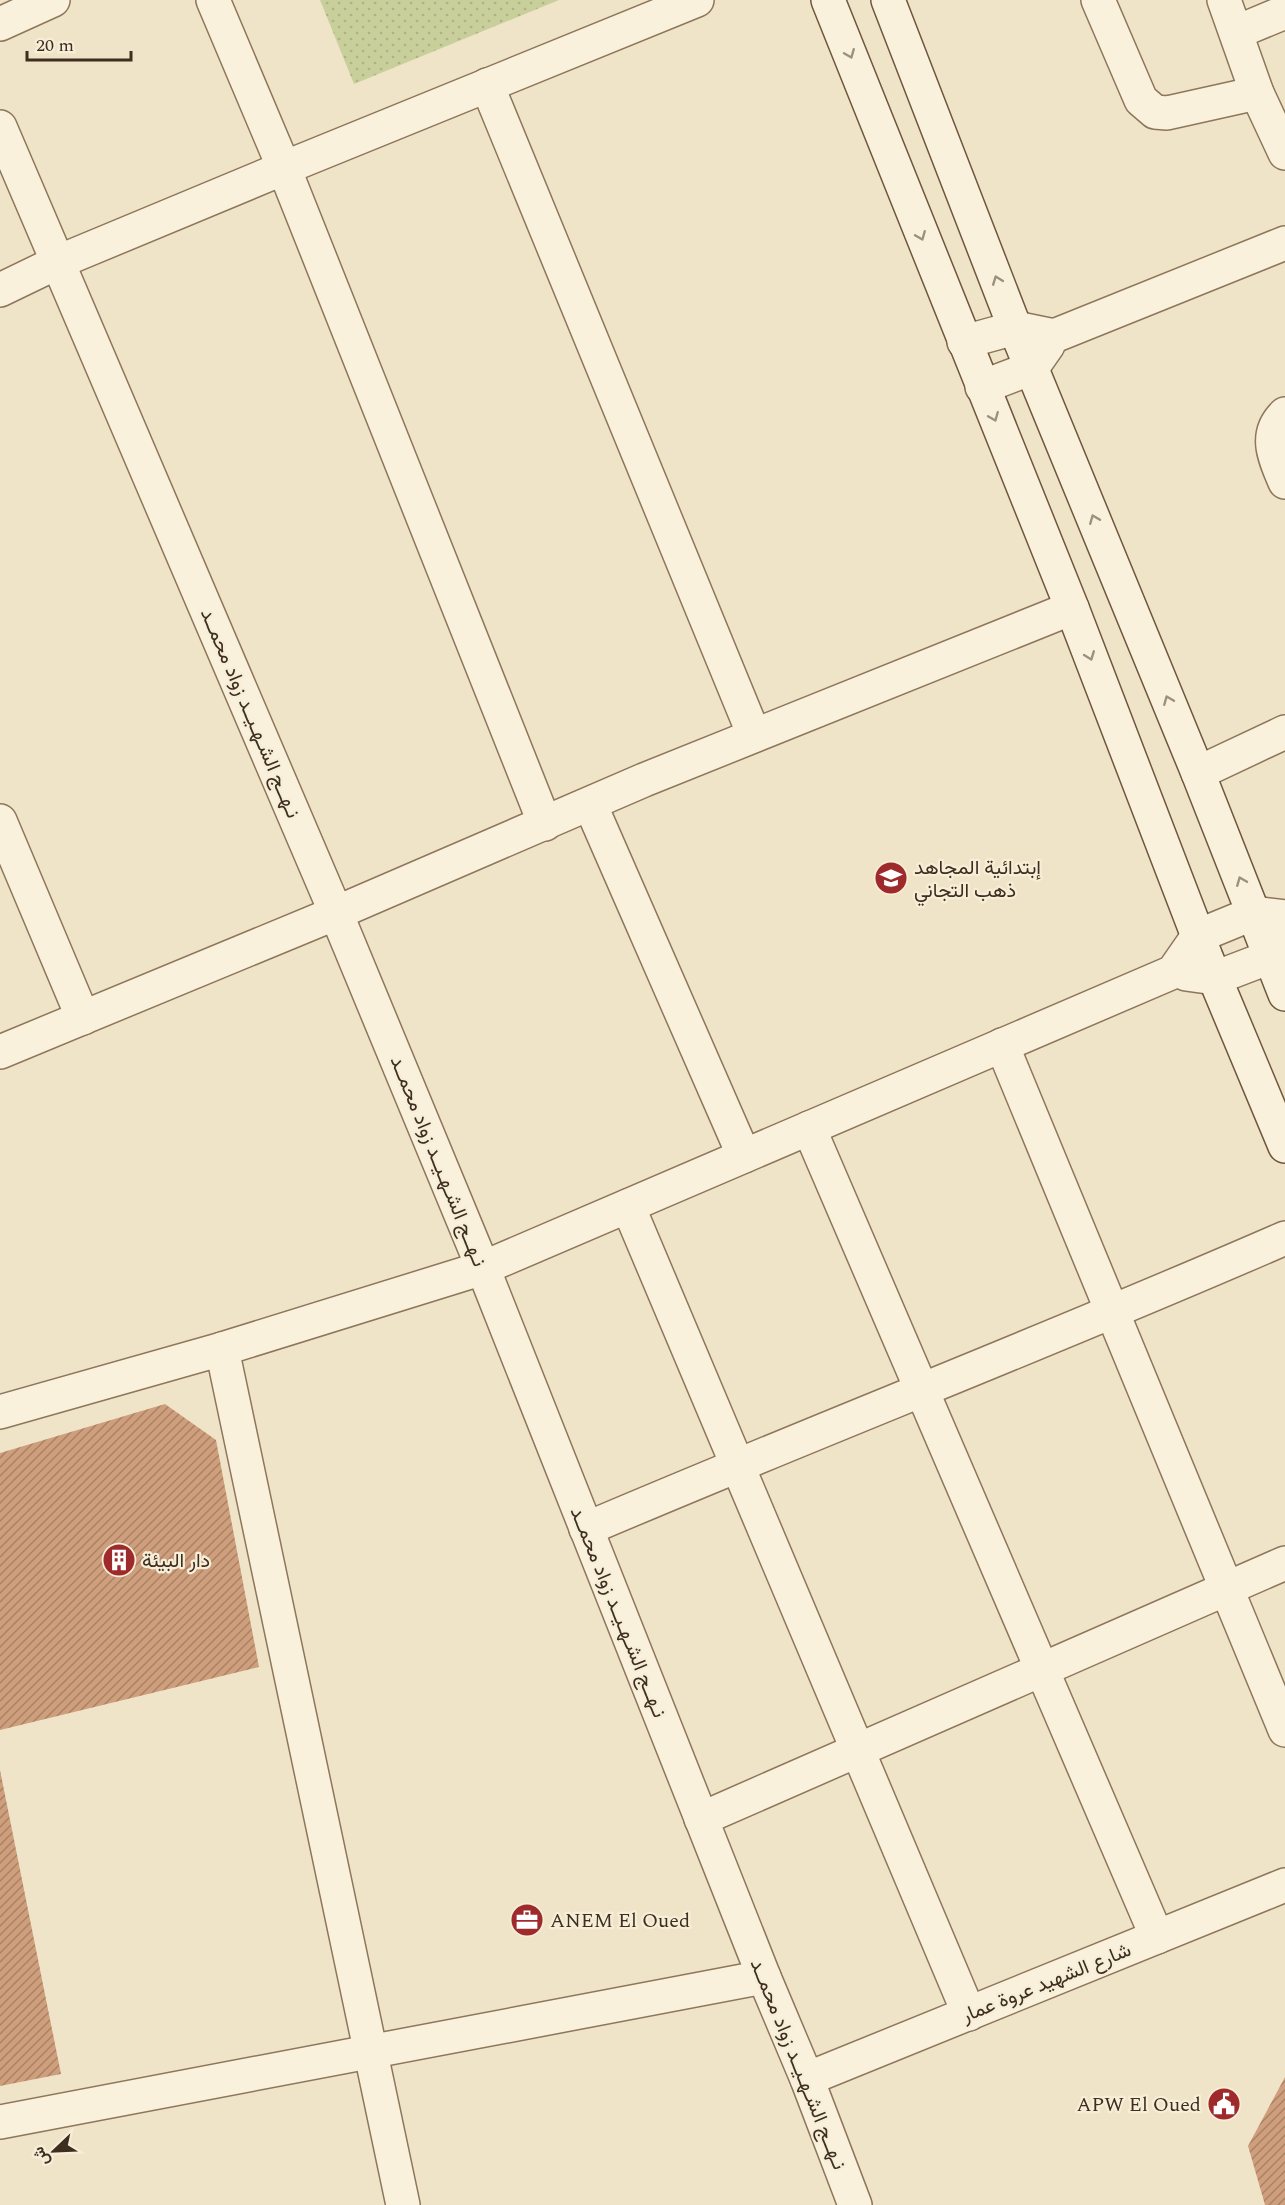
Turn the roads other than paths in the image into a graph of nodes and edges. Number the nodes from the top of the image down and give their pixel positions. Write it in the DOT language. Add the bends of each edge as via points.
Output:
graph roads {
  1 [pos="52,0"];
  2 [pos="213,0"];
  3 [pos="697,0"];
  4 [pos="828,0"];
  5 [pos="888,0"];
  6 [pos="1098,0"];
  7 [pos="1224,0"];
  8 [pos="633,12"];
  9 [pos="1285,12"];
  10 [pos="0,24"];
  11 [pos="1237,32"];
  12 [pos="487,85"];
  13 [pos="1257,93"];
  14 [pos="0,127"];
  15 [pos="1285,153"];
  16 [pos="284,168"];
  17 [pos="1285,243"];
  18 [pos="58,262"];
  19 [pos="0,290"];
  20 [pos="1015,328"];
  21 [pos="1054,336"];
  22 [pos="964,342"];
  23 [pos="1032,368"];
  24 [pos="982,387"];
  25 [pos="1285,414"];
  26 [pos="1285,482"];
  27 [pos="1072,608"];
  28 [pos="1285,732"];
  29 [pos="754,735"];
  30 [pos="1198,773"];
  31 [pos="590,804"];
  32 [pos="0,821"];
  33 [pos="545,824"];
  34 [pos="336,914"];
  35 [pos="1270,915"];
  36 [pos="1198,936"];
  37 [pos="1277,947"];
  38 [pos="1173,972"];
  39 [pos="1215,978"];
  40 [pos="1285,994"];
  41 [pos="83,1018"];
  42 [pos="1002,1045"];
  43 [pos="0,1052"];
  44 [pos="809,1128"];
  45 [pos="1285,1146"];
  46 [pos="744,1156"];
  47 [pos="628,1206"];
  48 [pos="1285,1238"];
  49 [pos="483,1269"];
  50 [pos="1113,1313"];
  51 [pos="222,1349"];
  52 [pos="922,1391"];
  53 [pos="0,1412"];
  54 [pos="738,1464"];
  55 [pos="586,1528"];
  56 [pos="1285,1563"];
  57 [pos="1227,1589"];
  58 [pos="1042,1669"];
  59 [pos="1285,1730"];
  60 [pos="858,1750"];
  61 [pos="701,1819"];
  62 [pos="1285,1885"];
  63 [pos="1157,1937"];
  64 [pos="764,1977"];
  65 [pos="969,2014"];
  66 [pos="371,2052"];
  67 [pos="807,2079"];
  68 [pos="0,2122"];
  69 [pos="403,2205"];
  70 [pos="855,2205"];
  1 -- 10 [label="street"];
  2 -- 16 [label="street"];
  3 -- 8 [label="street"];
  4 -- 22 [label="street, one-way"];
  20 -- 5 [label="street, one-way"];
  6 -- 13 [label="street" via="1141,100 1155,112 1167,113"];
  7 -- 11 [label="street"];
  8 -- 12 [label="street"];
  9 -- 11 [label="street"];
  11 -- 13 [label="street"];
  12 -- 16 [label="street"];
  12 -- 29 [label="street"];
  13 -- 15 [label="street"];
  14 -- 18 [label="street, نـهــج الشـهـيــد زواد محمــد"];
  16 -- 18 [label="street"];
  16 -- 33 [label="street"];
  17 -- 21 [label="street"];
  18 -- 19 [label="street"];
  18 -- 34 [label="street, نـهــج الشـهـيــد زواد محمــد"];
  20 -- 21 [label="street"];
  20 -- 22 [label="street"];
  20 -- 23 [label="street"];
  21 -- 23 [label="street"];
  22 -- 24 [label="street"];
  23 -- 24 [label="street"];
  30 -- 23 [label="street, one-way"];
  24 -- 27 [label="street, one-way"];
  25 -- 26 [label="street" via="1273,433 1272,450"];
  27 -- 29 [label="street"];
  27 -- 36 [label="street, one-way"];
  28 -- 30 [label="street"];
  29 -- 31 [label="street"];
  35 -- 30 [label="street, one-way"];
  31 -- 33 [label="street"];
  31 -- 46 [label="street"];
  32 -- 41 [label="street"];
  33 -- 34 [label="street"];
  34 -- 41 [label="street"];
  34 -- 49 [label="street, نـهــج الشـهـيــد زواد محمــد"];
  35 -- 36 [label="street"];
  35 -- 37 [label="street"];
  36 -- 38 [label="street"];
  36 -- 39 [label="street"];
  37 -- 39 [label="street"];
  37 -- 40 [label="street"];
  38 -- 39 [label="street"];
  38 -- 42 [label="street"];
  39 -- 45 [label="street"];
  41 -- 43 [label="street"];
  42 -- 44 [label="street"];
  42 -- 50 [label="street"];
  44 -- 46 [label="street"];
  44 -- 52 [label="street"];
  46 -- 47 [label="street"];
  47 -- 49 [label="street"];
  47 -- 54 [label="street"];
  48 -- 50 [label="street"];
  49 -- 51 [label="street"];
  49 -- 55 [label="street, نـهــج الشـهـيــد زواد محمــد"];
  50 -- 52 [label="street"];
  50 -- 57 [label="street"];
  51 -- 53 [label="street"];
  51 -- 66 [label="street"];
  52 -- 54 [label="street"];
  52 -- 58 [label="street"];
  54 -- 55 [label="street"];
  54 -- 60 [label="street"];
  55 -- 61 [label="street, نـهــج الشـهـيــد زواد محمــد"];
  56 -- 57 [label="street"];
  57 -- 58 [label="street"];
  57 -- 59 [label="street"];
  58 -- 60 [label="street"];
  58 -- 63 [label="street"];
  60 -- 61 [label="street"];
  60 -- 65 [label="street"];
  61 -- 64 [label="street, نـهــج الشـهـيــد زواد محمــد"];
  62 -- 63 [label="street, شارع الشهيد عروة عمار"];
  63 -- 65 [label="street, شارع الشهيد عروة عمار"];
  64 -- 66 [label="street"];
  64 -- 67 [label="street, نـهــج الشـهـيــد زواد محمــد"];
  65 -- 67 [label="street, شارع الشهيد عروة عمار"];
  66 -- 68 [label="street"];
  66 -- 69 [label="street"];
  67 -- 70 [label="street, نـهــج الشـهـيــد زواد محمــد"];
}
